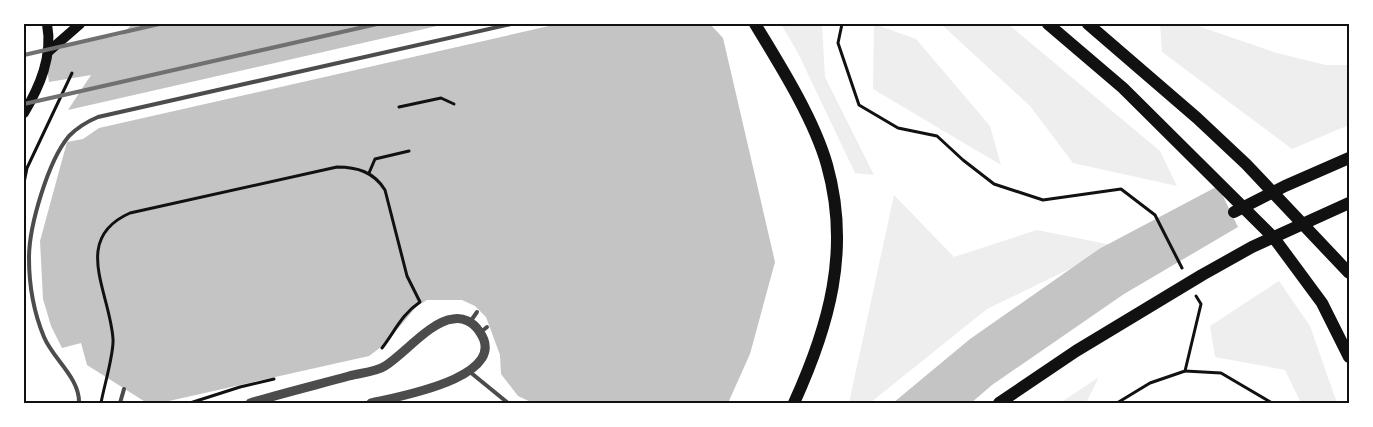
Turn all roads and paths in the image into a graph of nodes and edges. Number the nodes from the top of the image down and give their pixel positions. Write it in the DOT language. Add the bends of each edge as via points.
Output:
graph roads {
  1 [pos="47,24"];
  2 [pos="80,24"];
  3 [pos="511,24"];
  4 [pos="755,24"];
  5 [pos="842,24"];
  6 [pos="1048,24"];
  7 [pos="1088,24"];
  8 [pos="48,52"];
  9 [pos="72,73"];
  10 [pos="454,104"];
  11 [pos="399,108"];
  12 [pos="24,113"];
  13 [pos="409,151"];
  14 [pos="1349,158"];
  15 [pos="369,173"];
  16 [pos="24,183"];
  17 [pos="1349,203"];
  18 [pos="1234,212"];
  19 [pos="1184,272"];
  20 [pos="1349,274"];
  21 [pos="1192,288"];
  22 [pos="477,312"];
  23 [pos="470,322"];
  24 [pos="378,354"];
  25 [pos="1349,357"];
  26 [pos="1186,371"];
  27 [pos="470,372"];
  28 [pos="282,377"];
  29 [pos="124,389"];
  30 [pos="79,403"];
  31 [pos="101,403"];
  32 [pos="120,403"];
  33 [pos="190,403"];
  34 [pos="250,403"];
  35 [pos="371,403"];
  36 [pos="508,403"];
  37 [pos="794,403"];
  38 [pos="999,403"];
  39 [pos="1117,403"];
  40 [pos="1272,403"];
  1 -- 8 [label="main road"];
  2 -- 8 [label="main road"];
  3 -- 30 [label="lane" via="83,123 68,137 41,195 29,256 34,306 44,338 77,387"];
  4 -- 37 [label="main road" via="799,101 826,164 834,194 837,261 831,297 815,355"];
  5 -- 19 [label="path" via="838,43 859,105 898,128 937,136 994,184 1042,200 1121,189 1154,215"];
  6 -- 25 [label="main road" via="1130,94 1274,238 1322,303"];
  7 -- 20 [label="main road" via="1239,157"];
  8 -- 12 [label="main road" via="40,87"];
  9 -- 16 [label="path" via="27,168"];
  10 -- 11 [label="path" via="441,98"];
  13 -- 15 [label="path" via="375,159"];
  14 -- 18 [label="main road"];
  15 -- 24 [label="path" via="385,190 406,276 420,302 399,321"];
  15 -- 31 [label="path" via="337,167 130,213 110,224 97,249 114,340"];
  17 -- 38 [label="main road" via="1252,247 1134,315"];
  21 -- 26 [label="path" via="1201,304"];
  22 -- 23 [label="lane"];
  23 -- 27 [label="street" via="484,329 483,356"];
  23 -- 34 [label="street" via="451,319 432,326 384,367"];
  26 -- 39 [label="path" via="1150,383"];
  26 -- 40 [label="path" via="1220,373"];
  27 -- 35 [label="street" via="406,396"];
  27 -- 36 [label="lane"];
  28 -- 33 [label="path" via="240,386"];
  29 -- 32 [label="lane"];
}
